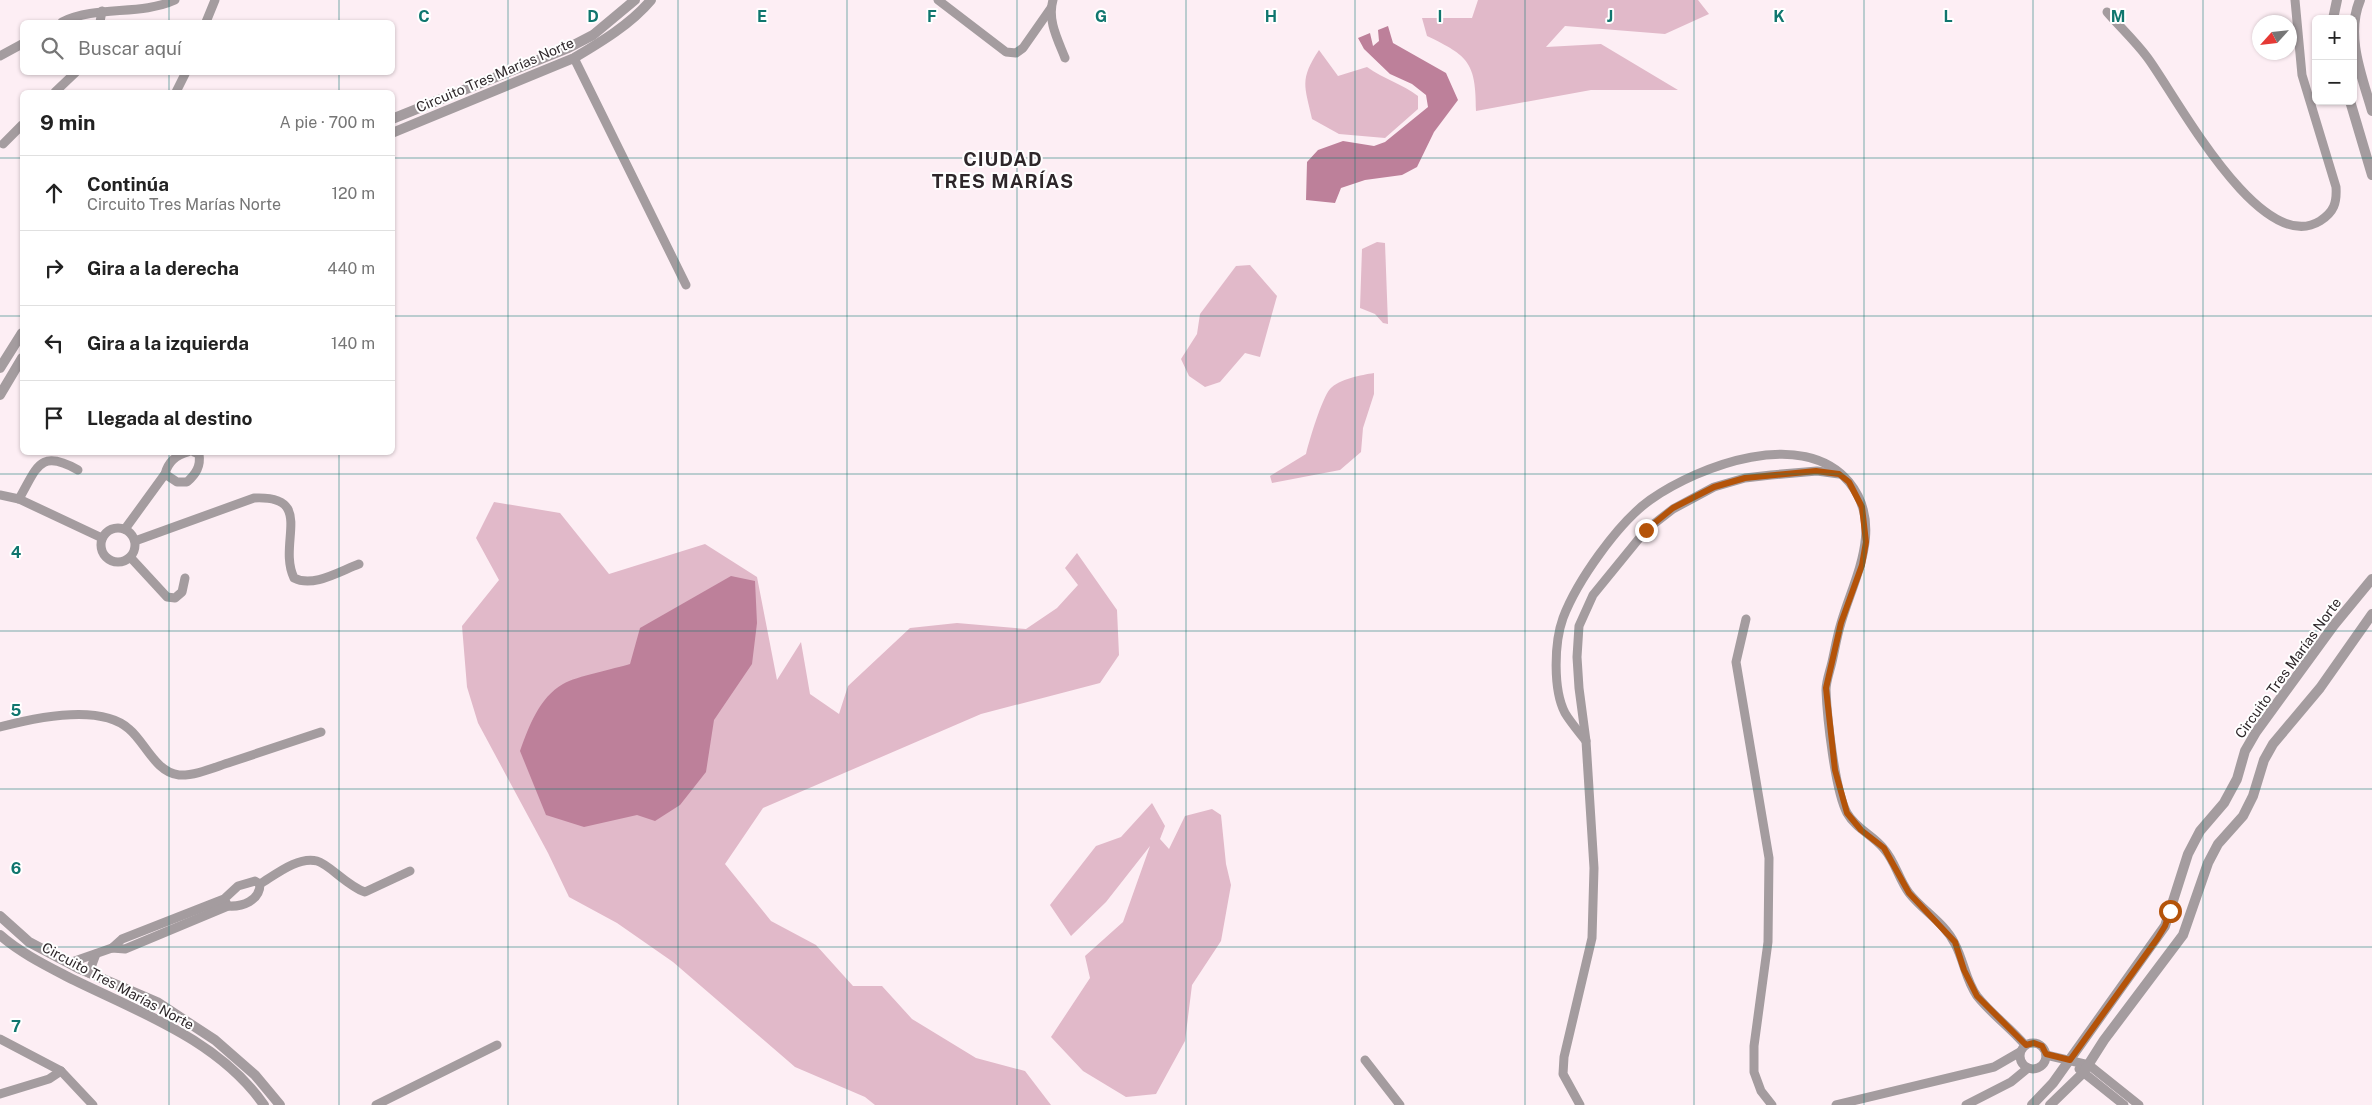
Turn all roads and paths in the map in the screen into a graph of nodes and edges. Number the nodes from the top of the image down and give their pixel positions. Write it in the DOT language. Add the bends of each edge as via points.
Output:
graph roads {
  1 [pos="175,0"];
  2 [pos="215,0"];
  3 [pos="635,0"];
  4 [pos="651,0"];
  5 [pos="938,0"];
  6 [pos="2295,0"];
  7 [pos="2336,0"];
  8 [pos="2360,0"];
  9 [pos="1052,4"];
  10 [pos="643,10"];
  11 [pos="102,11"];
  12 [pos="2106,12"];
  13 [pos="2334,15"];
  14 [pos="66,20"];
  15 [pos="100,20"];
  16 [pos="207,20"];
  17 [pos="20,45"];
  18 [pos="0,56"];
  19 [pos="574,58"];
  20 [pos="1065,58"];
  21 [pos="73,75"];
  22 [pos="184,75"];
  23 [pos="57,90"];
  24 [pos="177,90"];
  25 [pos="2351,105"];
  26 [pos="2372,111"];
  27 [pos="395,119"];
  28 [pos="20,127"];
  29 [pos="395,132"];
  30 [pos="3,144"];
  31 [pos="2372,175"];
  32 [pos="686,285"];
  33 [pos="20,336"];
  34 [pos="20,361"];
  35 [pos="0,368"];
  36 [pos="0,395"];
  37 [pos="179,455"];
  38 [pos="198,455"];
  39 [pos="78,470"];
  40 [pos="166,474"];
  41 [pos="1839,474"];
  42 [pos="0,496"];
  43 [pos="19,499"];
  44 [pos="126,529"];
  45 [pos="102,538"];
  46 [pos="135,541"];
  47 [pos="131,558"];
  48 [pos="359,564"];
  49 [pos="185,578"];
  50 [pos="2372,579"];
  51 [pos="2372,614"];
  52 [pos="1746,618"];
  53 [pos="0,727"];
  54 [pos="322,732"];
  55 [pos="1586,741"];
  56 [pos="410,871"];
  57 [pos="260,884"];
  58 [pos="226,902"];
  59 [pos="0,916"];
  60 [pos="0,935"];
  61 [pos="96,954"];
  62 [pos="69,963"];
  63 [pos="89,973"];
  64 [pos="157,1002"];
  65 [pos="151,1016"];
  66 [pos="0,1039"];
  67 [pos="497,1044"];
  68 [pos="2023,1049"];
  69 [pos="2046,1054"];
  70 [pos="1365,1060"];
  71 [pos="2070,1060"];
  72 [pos="2028,1068"];
  73 [pos="2086,1069"];
  74 [pos="61,1071"];
  75 [pos="0,1094"];
  76 [pos="93,1105"];
  77 [pos="264,1105"];
  78 [pos="280,1105"];
  79 [pos="376,1105"];
  80 [pos="1400,1105"];
  81 [pos="1580,1105"];
  82 [pos="1772,1105"];
  83 [pos="1836,1105"];
  84 [pos="1966,1105"];
  85 [pos="2032,1105"];
  86 [pos="2050,1105"];
  87 [pos="2124,1105"];
  88 [pos="2139,1105"];
  1 -- 11 [label="street"];
  2 -- 16 [label="street"];
  3 -- 10 [label="street"];
  3 -- 27 [label="street, Circuito Tres Marías Norte" via="593,35 568,48"];
  4 -- 10 [label="street, Circuito Tres Marías Norte"];
  5 -- 9 [label="street" via="1006,52 1016,53 1023,48"];
  6 -- 12 [label="street" via="2302,75 2336,187 2337,200 2332,212 2312,225 2287,223 2266,212 2233,183 2147,58"];
  7 -- 13 [label="street"];
  8 -- 26 [label="street" via="2354,19 2356,51"];
  9 -- 20 [label="street" via="1052,22"];
  10 -- 19 [label="street, Circuito Tres Marías Norte"];
  11 -- 14 [label="street"];
  11 -- 15 [label="street"];
  17 -- 18 [label="street"];
  19 -- 29 [label="street, Circuito Tres Marías Norte"];
  19 -- 32 [label="street"];
  21 -- 23 [label="street"];
  22 -- 24 [label="street"];
  25 -- 31 [label="street"];
  28 -- 30 [label="street"];
  33 -- 35 [label="street"];
  34 -- 36 [label="street"];
  37 -- 40 [label="street" via="167,466"];
  38 -- 40 [label="street" via="200,462 187,482 177,482"];
  39 -- 43 [label="street" via="61,461 43,462"];
  40 -- 44 [label="street"];
  41 -- 55 [label="street" via="1816,471 1745,478 1673,508 1646,530 1593,595 1579,626 1579,688"];
  41 -- 55 [label="street" via="1826,462 1804,456 1766,455 1722,464 1682,481 1648,501 1624,525 1583,578 1562,620 1556,664 1564,712"];
  41 -- 68 [label="street" via="1849,482 1862,507 1866,542 1862,565 1841,623 1826,688 1835,770 1847,813 1861,830 1884,848 1909,893 1955,942 1977,996"];
  42 -- 43 [label="street"];
  43 -- 45 [label="street"];
  44 -- 45 [label="street" via="109,530"];
  44 -- 46 [label="street"];
  45 -- 47 [label="street" via="102,551 109,560 118,563"];
  46 -- 47 [label="street"];
  46 -- 48 [label="street" via="254,498 269,497 279,499 292,519 288,564 294,578 302,582 320,579"];
  47 -- 49 [label="street" via="167,597 175,598 182,592"];
  50 -- 71 [label="street, Circuito Tres Marías Norte" via="2256,732 2245,751 2237,780 2224,803 2200,831 2188,854 2165,926"];
  51 -- 73 [label="street" via="2320,688 2273,744 2243,816 2218,844 2208,863 2183,935"];
  52 -- 82 [label="street" via="1736,662 1769,858 1768,942 1754,1046 1754,1072 1760,1091"];
  53 -- 54 [label="street" via="31,719 70,716 113,719 130,729 165,770 179,775"];
  55 -- 81 [label="street" via="1594,868 1592,938 1564,1057 1563,1074"];
  56 -- 57 [label="street" via="365,892 354,888 317,861 305,861"];
  57 -- 58 [label="street" via="249,882 229,892"];
  57 -- 58 [label="street" via="257,896 247,903 236,907"];
  58 -- 61 [label="street" via="122,938 112,948"];
  59 -- 62 [label="street, Circuito Tres Marías Norte" via="29,942"];
  60 -- 65 [label="street, Circuito Tres Marías Norte" via="42,964"];
  61 -- 62 [label="street"];
  61 -- 63 [label="street"];
  62 -- 63 [label="street, Circuito Tres Marías Norte"];
  63 -- 64 [label="street, Circuito Tres Marías Norte"];
  64 -- 65 [label="street"];
  64 -- 78 [label="street, Circuito Tres Marías Norte" via="215,1040 255,1075"];
  65 -- 77 [label="street, Circuito Tres Marías Norte" via="232,1070"];
  66 -- 74 [label="street"];
  67 -- 79 [label="street"];
  68 -- 69 [label="street" via="2034,1043 2042,1046"];
  68 -- 72 [label="street" via="2021,1062"];
  68 -- 83 [label="street" via="1994,1067"];
  69 -- 71 [label="street"];
  69 -- 72 [label="street" via="2044,1063 2037,1069"];
  70 -- 80 [label="street"];
  71 -- 73 [label="street"];
  71 -- 85 [label="street, Circuito Tres Marías Norte"];
  72 -- 84 [label="street" via="2010,1082"];
  73 -- 86 [label="street"];
  73 -- 87 [label="street"];
  73 -- 88 [label="street"];
  74 -- 75 [label="street" via="49,1079"];
  74 -- 76 [label="street"];
}
